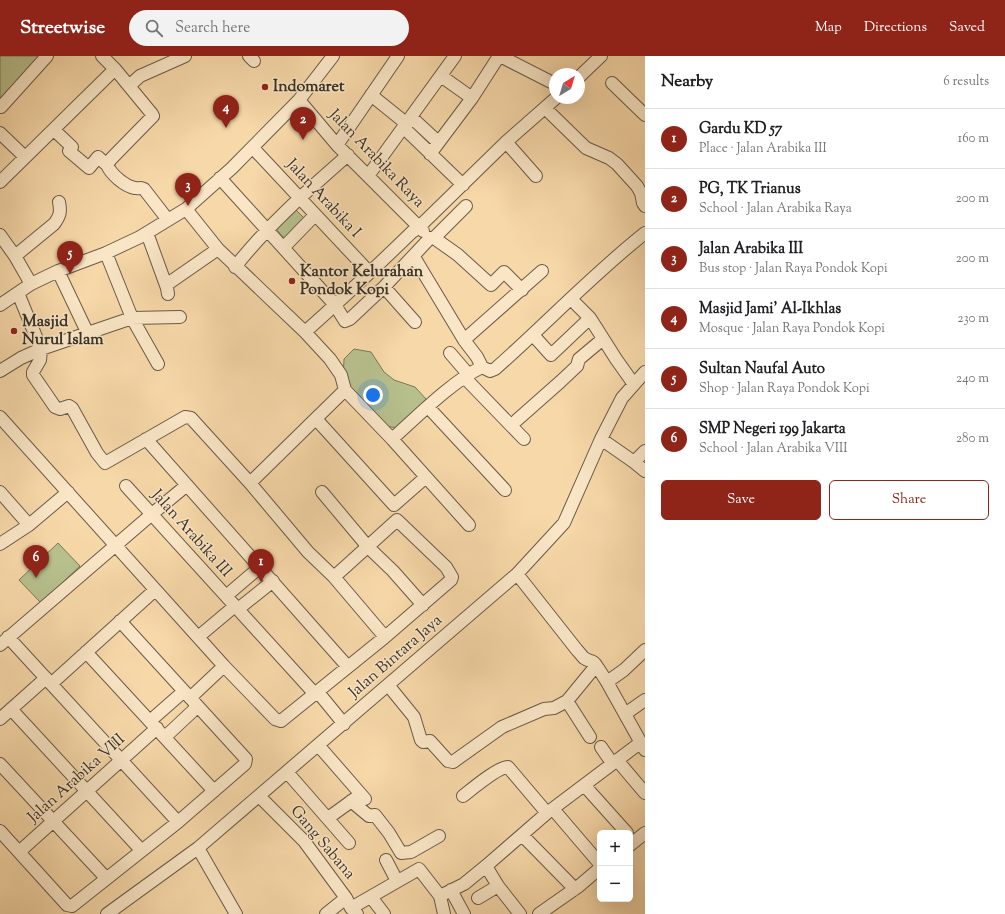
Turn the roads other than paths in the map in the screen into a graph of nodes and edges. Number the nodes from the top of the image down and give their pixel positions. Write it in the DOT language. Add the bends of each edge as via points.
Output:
graph roads {
  1 [pos="47,56"];
  2 [pos="102,56"];
  3 [pos="185,56"];
  4 [pos="333,56"];
  5 [pos="398,56"];
  6 [pos="455,56"];
  7 [pos="500,56"];
  8 [pos="601,56"];
  9 [pos="114,69"];
  10 [pos="585,71"];
  11 [pos="441,76"];
  12 [pos="549,81"];
  13 [pos="612,83"];
  14 [pos="129,86"];
  15 [pos="371,95"];
  16 [pos="472,98"];
  17 [pos="299,100"];
  18 [pos="549,104"];
  19 [pos="1,107"];
  20 [pos="545,108"];
  21 [pos="645,115"];
  22 [pos="407,123"];
  23 [pos="54,130"];
  24 [pos="0,133"];
  25 [pos="438,142"];
  26 [pos="506,142"];
  27 [pos="337,145"];
  28 [pos="253,148"];
  29 [pos="430,154"];
  30 [pos="348,155"];
  31 [pos="25,157"];
  32 [pos="107,165"];
  33 [pos="368,176"];
  34 [pos="536,176"];
  35 [pos="220,178"];
  36 [pos="0,182"];
  37 [pos="463,186"];
  38 [pos="299,198"];
  39 [pos="60,202"];
  40 [pos="466,206"];
  41 [pos="645,206"];
  42 [pos="186,209"];
  43 [pos="315,215"];
  44 [pos="168,220"];
  45 [pos="419,227"];
  46 [pos="267,230"];
  47 [pos="147,233"];
  48 [pos="645,233"];
  49 [pos="0,235"];
  50 [pos="432,238"];
  51 [pos="284,247"];
  52 [pos="218,249"];
  53 [pos="106,253"];
  54 [pos="15,256"];
  55 [pos="414,257"];
  56 [pos="235,267"];
  57 [pos="58,271"];
  58 [pos="542,271"];
  59 [pos="369,272"];
  60 [pos="31,284"];
  61 [pos="384,288"];
  62 [pos="522,290"];
  63 [pos="18,293"];
  64 [pos="570,299"];
  65 [pos="0,305"];
  66 [pos="335,305"];
  67 [pos="132,318"];
  68 [pos="180,318"];
  69 [pos="590,318"];
  70 [pos="416,322"];
  71 [pos="304,332"];
  72 [pos="88,334"];
  73 [pos="533,335"];
  74 [pos="603,339"];
  75 [pos="464,340"];
  76 [pos="41,349"];
  77 [pos="450,353"];
  78 [pos="158,364"];
  79 [pos="482,367"];
  80 [pos="0,372"];
  81 [pos="645,372"];
  82 [pos="466,375"];
  83 [pos="633,383"];
  84 [pos="345,390"];
  85 [pos="428,407"];
  86 [pos="316,419"];
  87 [pos="517,420"];
  88 [pos="2,422"];
  89 [pos="146,439"];
  90 [pos="392,439"];
  91 [pos="524,439"];
  92 [pos="601,439"];
  93 [pos="645,451"];
  94 [pos="634,462"];
  95 [pos="645,471"];
  96 [pos="426,477"];
  97 [pos="250,483"];
  98 [pos="187,485"];
  99 [pos="126,486"];
  100 [pos="505,490"];
  101 [pos="0,492"];
  102 [pos="68,492"];
  103 [pos="322,492"];
  104 [pos="394,505"];
  105 [pos="152,514"];
  106 [pos="396,520"];
  107 [pos="29,525"];
  108 [pos="469,525"];
  109 [pos="0,544"];
  110 [pos="115,545"];
  111 [pos="368,547"];
  112 [pos="260,567"];
  113 [pos="517,574"];
  114 [pos="334,577"];
  115 [pos="273,581"];
  116 [pos="155,590"];
  117 [pos="226,596"];
  118 [pos="423,605"];
  119 [pos="237,608"];
  120 [pos="120,621"];
  121 [pos="198,637"];
  122 [pos="385,637"];
  123 [pos="4,641"];
  124 [pos="645,650"];
  125 [pos="86,652"];
  126 [pos="224,666"];
  127 [pos="348,667"];
  128 [pos="598,668"];
  129 [pos="48,681"];
  130 [pos="607,682"];
  131 [pos="388,685"];
  132 [pos="316,692"];
  133 [pos="190,699"];
  134 [pos="645,700"];
  135 [pos="567,701"];
  136 [pos="11,709"];
  137 [pos="626,714"];
  138 [pos="0,719"];
  139 [pos="344,724"];
  140 [pos="157,729"];
  141 [pos="590,737"];
  142 [pos="318,745"];
  143 [pos="601,747"];
  144 [pos="644,748"];
  145 [pos="122,759"];
  146 [pos="615,761"];
  147 [pos="0,764"];
  148 [pos="287,772"];
  149 [pos="584,784"];
  150 [pos="87,791"];
  151 [pos="214,791"];
  152 [pos="645,793"];
  153 [pos="259,796"];
  154 [pos="463,796"];
  155 [pos="359,798"];
  156 [pos="550,811"];
  157 [pos="328,818"];
  158 [pos="54,822"];
  159 [pos="178,822"];
  160 [pos="622,830"];
  161 [pos="0,832"];
  162 [pos="645,833"];
  163 [pos="522,835"];
  164 [pos="439,836"];
  165 [pos="633,838"];
  166 [pos="349,843"];
  167 [pos="198,848"];
  168 [pos="141,850"];
  169 [pos="18,852"];
  170 [pos="386,860"];
  171 [pos="597,861"];
  172 [pos="486,866"];
  173 [pos="597,871"];
  174 [pos="106,878"];
  175 [pos="397,881"];
  176 [pos="498,886"];
  177 [pos="575,889"];
  178 [pos="445,893"];
  179 [pos="370,897"];
  180 [pos="478,898"];
  181 [pos="351,907"];
  182 [pos="107,914"];
  183 [pos="236,914"];
  184 [pos="326,914"];
  185 [pos="384,914"];
  186 [pos="444,914"];
  187 [pos="464,914"];
  188 [pos="520,914"];
  189 [pos="539,914"];
  1 -- 19 [label="street"];
  2 -- 9 [label="street"];
  3 -- 14 [label="street" via="140,76"];
  4 -- 17 [label="street"];
  5 -- 15 [label="street"];
  6 -- 11 [label="street"];
  7 -- 12 [label="street"];
  7 -- 16 [label="street"];
  8 -- 10 [label="street"];
  9 -- 14 [label="street"];
  9 -- 23 [label="street"];
  11 -- 16 [label="street"];
  11 -- 22 [label="street"];
  13 -- 21 [label="street"];
  14 -- 32 [label="street" via="152,116"];
  15 -- 22 [label="street"];
  15 -- 27 [label="street"];
  16 -- 25 [label="street"];
  17 -- 27 [label="street, Jalan Arabika Raya"];
  17 -- 28 [label="street"];
  18 -- 20 [label="street"];
  20 -- 26 [label="street"];
  20 -- 41 [label="street" via="586,148 617,164 637,186"];
  22 -- 25 [label="street"];
  22 -- 29 [label="street"];
  22 -- 33 [label="street"];
  23 -- 31 [label="street"];
  23 -- 32 [label="street" via="72,147 69,151 89,168 98,157"];
  24 -- 31 [label="street"];
  25 -- 29 [label="street"];
  26 -- 34 [label="street"];
  26 -- 37 [label="street"];
  27 -- 30 [label="street, Jalan Arabika Raya"];
  28 -- 35 [label="street"];
  28 -- 38 [label="street, Jalan Arabika I"];
  29 -- 37 [label="street"];
  30 -- 33 [label="street, Jalan Arabika Raya"];
  30 -- 38 [label="street"];
  31 -- 36 [label="street"];
  32 -- 44 [label="street" via="121,181 133,188 144,189"];
  33 -- 45 [label="street, Jalan Arabika Raya"];
  35 -- 42 [label="street"];
  35 -- 46 [label="street"];
  37 -- 45 [label="street"];
  38 -- 43 [label="street, Jalan Arabika I"];
  38 -- 46 [label="street"];
  39 -- 54 [label="street" via="59,218 54,224"];
  40 -- 50 [label="street"];
  42 -- 44 [label="street"];
  42 -- 52 [label="street"];
  43 -- 51 [label="street"];
  43 -- 59 [label="street, Jalan Arabika I"];
  44 -- 47 [label="street"];
  45 -- 50 [label="street, Jalan Arabika Raya"];
  45 -- 59 [label="street"];
  46 -- 51 [label="street"];
  46 -- 56 [label="street"];
  47 -- 52 [label="street" via="167,289"];
  47 -- 53 [label="street"];
  48 -- 64 [label="street"];
  49 -- 54 [label="street"];
  50 -- 55 [label="street"];
  50 -- 62 [label="street, Jalan Arabika Raya" via="458,255 491,284 504,272"];
  51 -- 66 [label="street"];
  52 -- 56 [label="street"];
  53 -- 57 [label="street"];
  53 -- 67 [label="street"];
  54 -- 60 [label="street"];
  55 -- 61 [label="street"];
  55 -- 75 [label="street"];
  56 -- 71 [label="street"];
  57 -- 60 [label="street"];
  57 -- 72 [label="street"];
  58 -- 62 [label="street"];
  59 -- 66 [label="street"];
  60 -- 63 [label="street"];
  61 -- 66 [label="street" via="347,321"];
  61 -- 70 [label="street"];
  62 -- 75 [label="street"];
  63 -- 65 [label="street"];
  63 -- 76 [label="street"];
  64 -- 69 [label="street"];
  64 -- 73 [label="street"];
  66 -- 71 [label="street"];
  67 -- 68 [label="street"];
  67 -- 72 [label="street"];
  67 -- 78 [label="street"];
  69 -- 73 [label="street" via="551,355"];
  69 -- 74 [label="street"];
  71 -- 84 [label="street" via="334,364"];
  72 -- 76 [label="street"];
  73 -- 79 [label="street" via="493,371"];
  74 -- 83 [label="street"];
  74 -- 87 [label="street"];
  75 -- 79 [label="street"];
  76 -- 80 [label="street"];
  76 -- 89 [label="street" via="40,360 33,376 55,407 72,408 101,458"];
  77 -- 82 [label="street"];
  79 -- 82 [label="street"];
  81 -- 83 [label="street, Jalan Bintara Jaya"];
  82 -- 85 [label="street"];
  82 -- 91 [label="street"];
  83 -- 92 [label="street, Jalan Bintara Jaya" via="622,398"];
  84 -- 86 [label="street"];
  84 -- 90 [label="street"];
  85 -- 90 [label="street"];
  85 -- 100 [label="street"];
  86 -- 97 [label="street"];
  86 -- 104 [label="street"];
  88 -- 102 [label="street"];
  89 -- 97 [label="street" via="188,417 194,420"];
  89 -- 98 [label="street, Jalan Arabika III"];
  90 -- 96 [label="street"];
  92 -- 94 [label="street"];
  92 -- 113 [label="street, Jalan Bintara Jaya" via="564,523"];
  93 -- 94 [label="street"];
  94 -- 95 [label="street"];
  96 -- 104 [label="street"];
  96 -- 108 [label="street"];
  97 -- 114 [label="street" via="315,561"];
  98 -- 105 [label="street"];
  98 -- 112 [label="street, Jalan Arabika III"];
  99 -- 105 [label="street, Jalan Arabika III"];
  101 -- 107 [label="street"];
  102 -- 107 [label="street"];
  102 -- 110 [label="street"];
  103 -- 111 [label="street"];
  104 -- 106 [label="street"];
  105 -- 110 [label="street"];
  105 -- 117 [label="street, Jalan Arabika III"];
  106 -- 111 [label="street"];
  106 -- 118 [label="street" via="446,568 452,577"];
  107 -- 109 [label="street"];
  110 -- 116 [label="street"];
  110 -- 123 [label="street"];
  111 -- 114 [label="street"];
  111 -- 118 [label="street"];
  112 -- 115 [label="street, Jalan Arabika III"];
  112 -- 117 [label="street"];
  113 -- 128 [label="street" via="577,650 584,658 592,660"];
  113 -- 131 [label="street, Jalan Bintara Jaya"];
  114 -- 122 [label="street"];
  115 -- 119 [label="street"];
  115 -- 127 [label="street, Jalan Arabika III"];
  116 -- 120 [label="street"];
  116 -- 121 [label="street"];
  117 -- 119 [label="street, Jalan Arabika III"];
  118 -- 122 [label="street"];
  119 -- 121 [label="street"];
  119 -- 132 [label="street, Jalan Arabika III"];
  120 -- 125 [label="street"];
  120 -- 133 [label="street"];
  121 -- 126 [label="street"];
  122 -- 127 [label="street"];
  123 -- 129 [label="street"];
  124 -- 130 [label="street"];
  125 -- 129 [label="street"];
  125 -- 140 [label="street"];
  126 -- 132 [label="street" via="275,719 280,721"];
  126 -- 133 [label="street"];
  127 -- 132 [label="street"];
  128 -- 130 [label="street"];
  128 -- 135 [label="street" via="595,667"];
  129 -- 136 [label="street"];
  129 -- 145 [label="street"];
  130 -- 137 [label="street"];
  131 -- 135 [label="street" via="414,717 421,740 430,741 448,761 453,762 502,727"];
  131 -- 139 [label="street, Jalan Bintara Jaya"];
  132 -- 139 [label="street, Jalan Arabika III"];
  133 -- 140 [label="street"];
  133 -- 140 [label="street"];
  133 -- 151 [label="street" via="246,759 245,764"];
  134 -- 137 [label="street"];
  135 -- 141 [label="street"];
  136 -- 138 [label="street"];
  136 -- 150 [label="street"];
  137 -- 144 [label="street"];
  139 -- 142 [label="street, Jalan Bintara Jaya"];
  140 -- 145 [label="street, Jalan Arabika VIII"];
  140 -- 151 [label="street"];
  142 -- 148 [label="street, Jalan Bintara Jaya"];
  142 -- 155 [label="street"];
  143 -- 146 [label="street"];
  144 -- 146 [label="street"];
  145 -- 150 [label="street, Jalan Arabika VIII"];
  145 -- 159 [label="street"];
  146 -- 149 [label="street"];
  146 -- 152 [label="street"];
  147 -- 158 [label="street"];
  148 -- 153 [label="street, Jalan Bintara Jaya"];
  148 -- 157 [label="street"];
  149 -- 156 [label="street"];
  149 -- 160 [label="street"];
  150 -- 158 [label="street, Jalan Arabika VIII"];
  150 -- 168 [label="street"];
  151 -- 159 [label="street"];
  153 -- 167 [label="street, Jalan Bintara Jaya"];
  153 -- 181 [label="street, Gang Sabana" via="304,841"];
  154 -- 156 [label="street" via="504,767 508,767"];
  155 -- 157 [label="street"];
  155 -- 164 [label="street" via="369,816 375,815 401,853 410,852"];
  156 -- 163 [label="street"];
  156 -- 171 [label="street"];
  157 -- 166 [label="street"];
  158 -- 169 [label="street, Jalan Arabika VIII"];
  158 -- 174 [label="street"];
  159 -- 168 [label="street"];
  161 -- 169 [label="street"];
  162 -- 165 [label="street"];
  163 -- 172 [label="street"];
  163 -- 177 [label="street"];
  167 -- 182 [label="street, Jalan Bintara Jaya"];
  167 -- 183 [label="street"];
  168 -- 174 [label="street"];
  169 -- 174 [label="street" via="70,906"];
  170 -- 175 [label="street"];
  172 -- 176 [label="street"];
  172 -- 178 [label="street" via="464,884"];
  173 -- 177 [label="street"];
  175 -- 178 [label="street" via="419,869"];
  175 -- 179 [label="street"];
  176 -- 180 [label="street"];
  176 -- 188 [label="street"];
  177 -- 189 [label="street"];
  178 -- 186 [label="street"];
  178 -- 187 [label="street"];
  179 -- 181 [label="street"];
  179 -- 185 [label="street"];
  181 -- 184 [label="street"];
}
